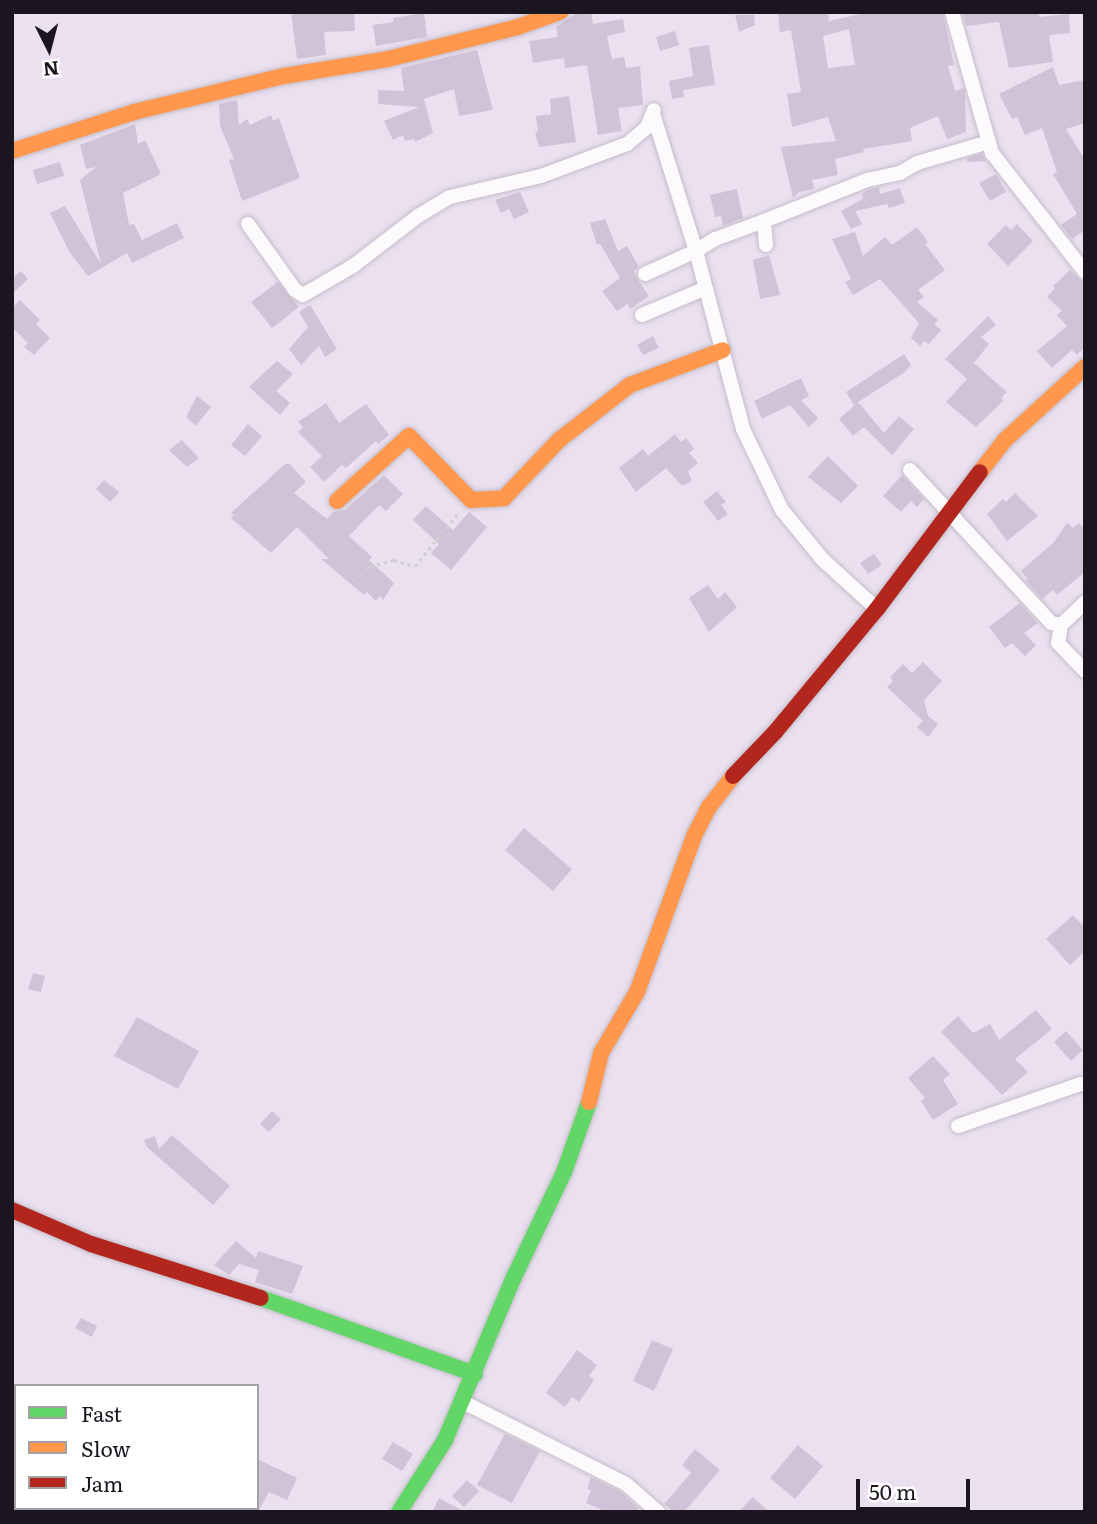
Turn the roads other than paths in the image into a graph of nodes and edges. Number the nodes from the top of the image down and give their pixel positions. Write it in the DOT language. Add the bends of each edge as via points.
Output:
graph roads {
  1 [pos="560,12"];
  2 [pos="952,12"];
  3 [pos="989,142"];
  4 [pos="12,150"];
  5 [pos="764,221"];
  6 [pos="248,225"];
  7 [pos="766,245"];
  8 [pos="696,251"];
  9 [pos="1085,272"];
  10 [pos="645,274"];
  11 [pos="705,288"];
  12 [pos="642,314"];
  13 [pos="723,350"];
  14 [pos="1085,367"];
  15 [pos="910,470"];
  16 [pos="337,501"];
  17 [pos="951,514"];
  18 [pos="1085,603"];
  19 [pos="877,609"];
  20 [pos="1061,625"];
  21 [pos="1085,671"];
  22 [pos="1083,1084"];
  23 [pos="958,1126"];
  24 [pos="12,1210"];
  25 [pos="475,1374"];
  26 [pos="463,1402"];
  27 [pos="399,1512"];
  28 [pos="658,1512"];
  1 -- 4 [label="street" via="388,59 284,76 134,112"];
  2 -- 3 [label="street"];
  3 -- 5 [label="street" via="867,180"];
  3 -- 9 [label="street" via="1004,170"];
  5 -- 7 [label="street"];
  5 -- 8 [label="street"];
  6 -- 8 [label="street" via="303,295 353,266 450,197 541,177 627,144 647,127 653,112"];
  8 -- 10 [label="street"];
  8 -- 11 [label="street"];
  11 -- 12 [label="street"];
  11 -- 13 [label="street"];
  13 -- 16 [label="street" via="630,386 559,440 504,498 471,500 409,436"];
  13 -- 19 [label="street" via="743,429 782,510 823,561"];
  14 -- 17 [label="street" via="1005,440"];
  15 -- 17 [label="street"];
  17 -- 19 [label="street"];
  17 -- 20 [label="street" via="1051,623"];
  18 -- 20 [label="street"];
  19 -- 25 [label="street" via="709,807 637,992 601,1053 564,1172 513,1279"];
  20 -- 21 [label="street" via="1058,643"];
  22 -- 23 [label="street"];
  24 -- 25 [label="street" via="90,1244 314,1315"];
  25 -- 26 [label="street"];
  26 -- 27 [label="street" via="433,1463"];
  26 -- 28 [label="street" via="626,1484"];
}
